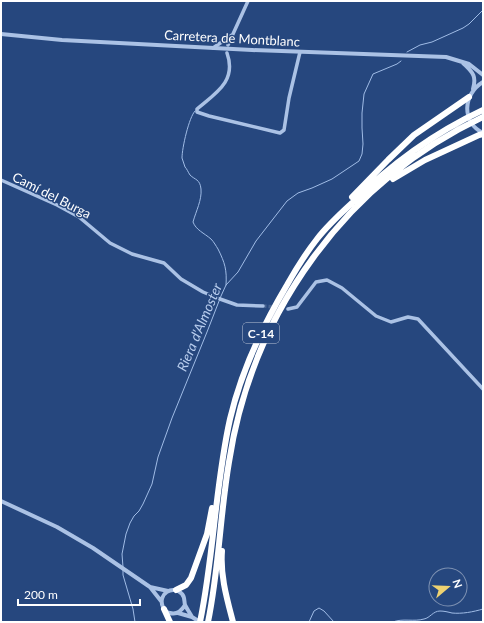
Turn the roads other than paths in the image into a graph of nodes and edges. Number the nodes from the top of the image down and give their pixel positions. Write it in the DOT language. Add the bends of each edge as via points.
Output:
graph roads {
  1 [pos="248,1"];
  2 [pos="1,34"];
  3 [pos="233,34"];
  4 [pos="228,45"];
  5 [pos="213,48"];
  6 [pos="300,52"];
  7 [pos="227,53"];
  8 [pos="461,61"];
  9 [pos="483,75"];
  10 [pos="483,82"];
  11 [pos="473,90"];
  12 [pos="469,98"];
  13 [pos="483,110"];
  14 [pos="479,117"];
  15 [pos="463,124"];
  16 [pos="483,134"];
  17 [pos="1,180"];
  18 [pos="318,238"];
  19 [pos="320,247"];
  20 [pos="264,306"];
  21 [pos="288,309"];
  22 [pos="483,389"];
  23 [pos="230,418"];
  24 [pos="237,419"];
  25 [pos="1,501"];
  26 [pos="150,587"];
  27 [pos="176,590"];
  28 [pos="168,591"];
  29 [pos="161,601"];
  30 [pos="185,605"];
  31 [pos="164,609"];
  32 [pos="178,613"];
  33 [pos="192,616"];
  34 [pos="170,622"];
  35 [pos="200,622"];
  36 [pos="208,622"];
  37 [pos="233,622"];
  1 -- 3 [label="street"];
  2 -- 5 [label="street, Carretera de Montblanc"];
  3 -- 4 [label="street"];
  3 -- 5 [label="street"];
  5 -- 6 [label="street, Carretera de Montblanc"];
  6 -- 7 [label="street" via="284,130 280,133 197,112 197,109 226,81 230,67"];
  6 -- 8 [label="street, Carretera de Montblanc" via="446,57"];
  8 -- 9 [label="street, Carretera de Montblanc"];
  8 -- 11 [label="street" via="473,73"];
  10 -- 11 [label="street"];
  11 -- 12 [label="street"];
  12 -- 16 [label="street" via="467,110 471,122"];
  12 -- 18 [label="highway" via="414,135 337,212"];
  13 -- 14 [label="highway, C-14"];
  14 -- 15 [label="highway, C-14"];
  15 -- 18 [label="highway, C-14" via="431,139 380,176"];
  15 -- 19 [label="highway, C-14" via="406,163 374,190"];
  16 -- 19 [label="highway" via="425,160 398,176 376,192"];
  17 -- 20 [label="street, Camí del Burga" via="79,217 110,242 132,254 164,263 181,279 203,292 238,305"];
  18 -- 23 [label="highway, C-14" via="295,271 257,339"];
  19 -- 24 [label="highway, C-14" via="280,309 264,341 248,380"];
  21 -- 22 [label="street" via="297,307 316,282 327,280 342,288 376,316 391,322 408,317 418,319"];
  23 -- 27 [label="highway" via="218,461 207,534 191,578 186,585"];
  23 -- 35 [label="highway, C-14"];
  24 -- 36 [label="highway, C-14"];
  24 -- 37 [label="highway" via="221,558 224,588"];
  25 -- 26 [label="street" via="57,527"];
  26 -- 28 [label="street"];
  26 -- 29 [label="street"];
  27 -- 28 [label="street"];
  27 -- 30 [label="street" via="184,597"];
  28 -- 29 [label="street"];
  29 -- 31 [label="street"];
  30 -- 32 [label="street"];
  30 -- 33 [label="street"];
  31 -- 32 [label="street" via="170,614"];
  31 -- 34 [label="highway"];
  32 -- 33 [label="street"];
  33 -- 35 [label="street"];
}
